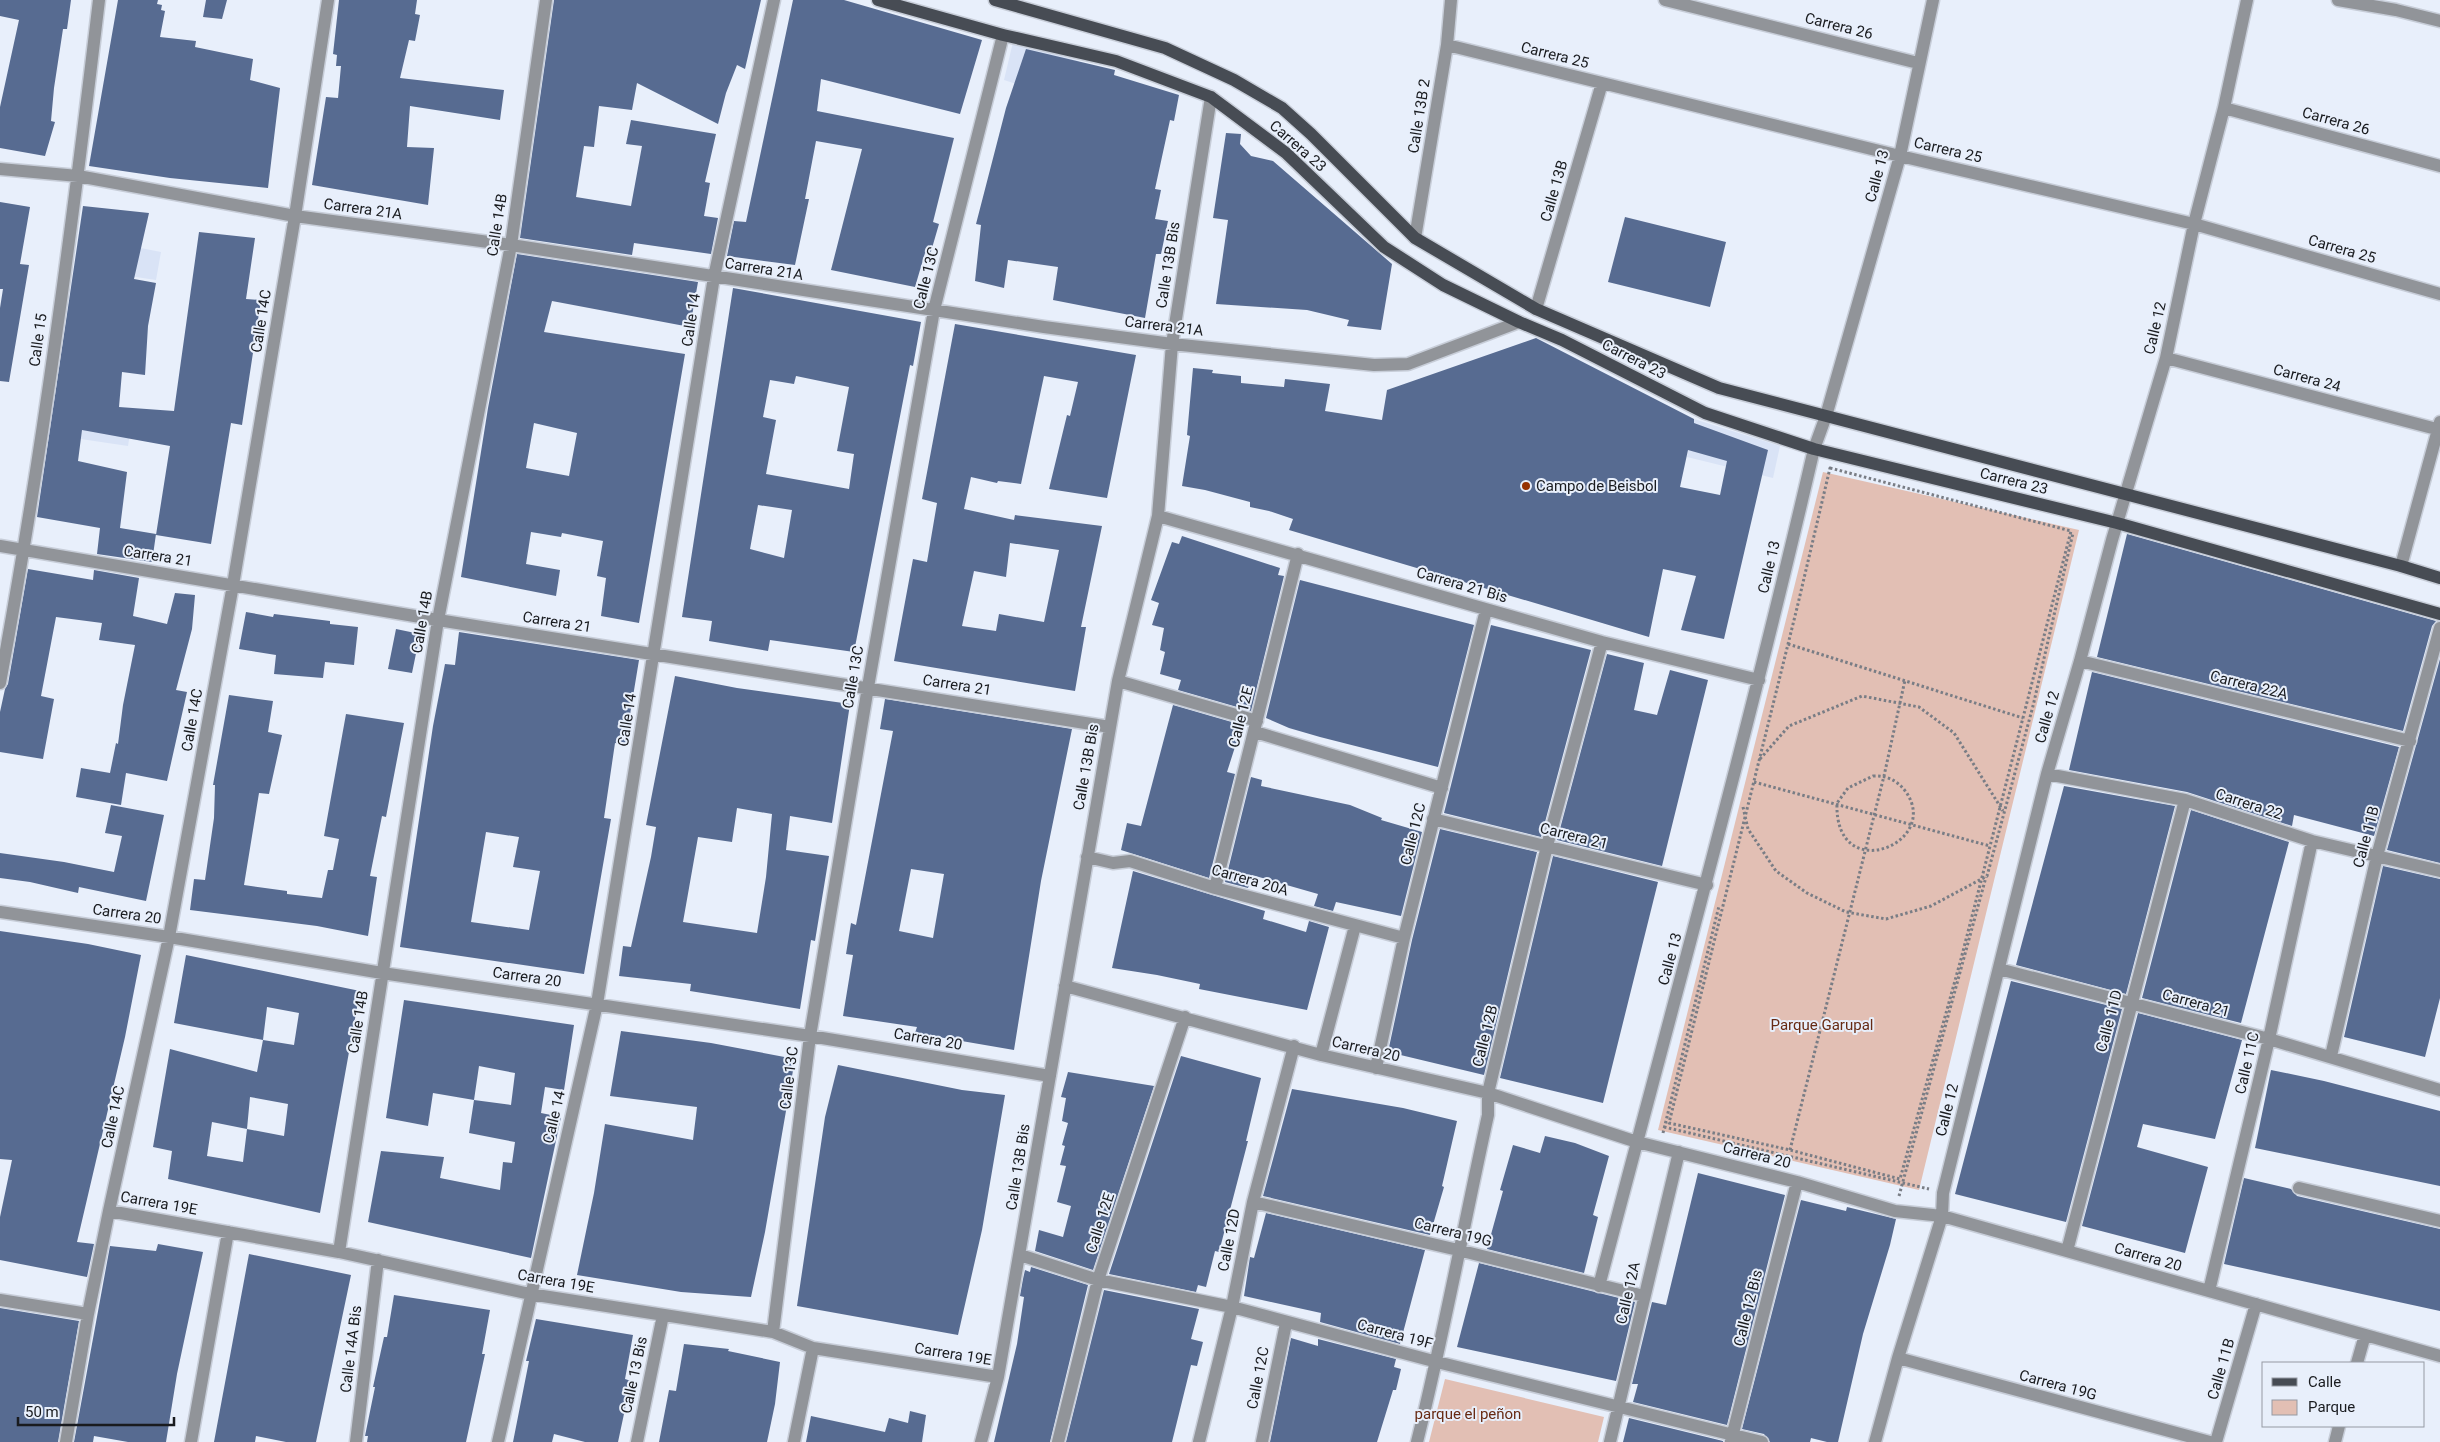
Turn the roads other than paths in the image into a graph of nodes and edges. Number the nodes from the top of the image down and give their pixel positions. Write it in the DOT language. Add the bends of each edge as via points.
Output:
graph roads {
  1 [pos="100,0"];
  2 [pos="328,0"];
  3 [pos="546,0"];
  4 [pos="774,0"];
  5 [pos="878,0"];
  6 [pos="995,0"];
  7 [pos="1450,0"];
  8 [pos="1933,0"];
  9 [pos="2247,0"];
  10 [pos="2338,0"];
  11 [pos="1673,1"];
  12 [pos="2397,5"];
  13 [pos="2440,21"];
  14 [pos="1003,35"];
  15 [pos="1447,45"];
  16 [pos="1918,63"];
  17 [pos="1602,83"];
  18 [pos="1211,97"];
  19 [pos="2224,108"];
  20 [pos="1900,156"];
  21 [pos="2440,166"];
  22 [pos="0,169"];
  23 [pos="78,176"];
  24 [pos="295,216"];
  25 [pos="2194,224"];
  26 [pos="1415,238"];
  27 [pos="511,245"];
  28 [pos="714,277"];
  29 [pos="2440,294"];
  30 [pos="1536,308"];
  31 [pos="934,310"];
  32 [pos="1519,322"];
  33 [pos="1172,344"];
  34 [pos="2166,358"];
  35 [pos="1826,416"];
  36 [pos="2439,427"];
  37 [pos="1814,449"];
  38 [pos="2124,495"];
  39 [pos="1158,516"];
  40 [pos="2117,523"];
  41 [pos="0,546"];
  42 [pos="25,550"];
  43 [pos="1298,554"];
  44 [pos="2401,566"];
  45 [pos="2440,578"];
  46 [pos="234,585"];
  47 [pos="1486,610"];
  48 [pos="2440,614"];
  49 [pos="438,620"];
  50 [pos="2440,628"];
  51 [pos="1602,642"];
  52 [pos="654,654"];
  53 [pos="2080,661"];
  54 [pos="1759,680"];
  55 [pos="1118,681"];
  56 [pos="0,683"];
  57 [pos="868,687"];
  58 [pos="1256,726"];
  59 [pos="1110,727"];
  60 [pos="2410,741"];
  61 [pos="2047,774"];
  62 [pos="1442,788"];
  63 [pos="2185,800"];
  64 [pos="1433,819"];
  65 [pos="2312,841"];
  66 [pos="1548,846"];
  67 [pos="2377,856"];
  68 [pos="1087,857"];
  69 [pos="2440,871"];
  70 [pos="1707,885"];
  71 [pos="1215,888"];
  72 [pos="0,912"];
  73 [pos="1355,926"];
  74 [pos="170,937"];
  75 [pos="1404,938"];
  76 [pos="1999,969"];
  77 [pos="382,973"];
  78 [pos="1065,986"];
  79 [pos="2131,1002"];
  80 [pos="597,1004"];
  81 [pos="1185,1018"];
  82 [pos="810,1036"];
  83 [pos="2269,1040"];
  84 [pos="1294,1046"];
  85 [pos="1321,1055"];
  86 [pos="2331,1056"];
  87 [pos="1376,1068"];
  88 [pos="1050,1076"];
  89 [pos="2439,1087"];
  90 [pos="1488,1093"];
  91 [pos="1637,1142"];
  92 [pos="1679,1152"];
  93 [pos="1797,1182"];
  94 [pos="2298,1188"];
  95 [pos="1253,1202"];
  96 [pos="109,1211"];
  97 [pos="1942,1216"];
  98 [pos="2440,1221"];
  99 [pos="228,1232"];
  100 [pos="1458,1250"];
  101 [pos="2067,1251"];
  102 [pos="339,1252"];
  103 [pos="1020,1255"];
  104 [pos="378,1260"];
  105 [pos="1098,1280"];
  106 [pos="1599,1286"];
  107 [pos="2209,1291"];
  108 [pos="530,1294"];
  109 [pos="1644,1296"];
  110 [pos="0,1300"];
  111 [pos="2256,1304"];
  112 [pos="1232,1307"];
  113 [pos="88,1314"];
  114 [pos="663,1315"];
  115 [pos="1288,1322"];
  116 [pos="773,1332"];
  117 [pos="2364,1335"];
  118 [pos="813,1348"];
  119 [pos="2440,1356"];
  120 [pos="1898,1358"];
  121 [pos="1437,1362"];
  122 [pos="2357,1362"];
  123 [pos="998,1377"];
  124 [pos="1620,1406"];
  125 [pos="2340,1427"];
  126 [pos="1732,1438"];
  127 [pos="66,1442"];
  128 [pos="191,1442"];
  129 [pos="356,1442"];
  130 [pos="498,1442"];
  131 [pos="637,1442"];
  132 [pos="794,1442"];
  133 [pos="981,1442"];
  134 [pos="1058,1442"];
  135 [pos="1199,1442"];
  136 [pos="1262,1442"];
  137 [pos="1417,1442"];
  138 [pos="1610,1442"];
  139 [pos="1762,1442"];
  140 [pos="1875,1442"];
  141 [pos="2210,1442"];
  142 [pos="2216,1442"];
  143 [pos="2335,1442"];
  1 -- 23 [label="street, Calle 15"];
  2 -- 24 [label="street, Calle 14C"];
  3 -- 27 [label="street, Calle 14B"];
  4 -- 28 [label="street, Calle 14"];
  5 -- 14 [label="main road, Carrera 23"];
  6 -- 26 [label="main road, Carrera 23" via="1165,48 1234,80 1282,108 1312,134"];
  7 -- 15 [label="street, Calle 13B 2"];
  8 -- 16 [label="street, Calle 13"];
  9 -- 19 [label="street, Calle 12"];
  10 -- 12 [label="street"];
  11 -- 16 [label="street, Carrera 26"];
  12 -- 13 [label="street"];
  14 -- 18 [label="main road, Carrera 23" via="1116,61"];
  14 -- 31 [label="street, Calle 13C"];
  15 -- 17 [label="street, Carrera 25"];
  15 -- 26 [label="street, Calle 13B 2"];
  16 -- 20 [label="street, Calle 13"];
  17 -- 20 [label="street, Carrera 25"];
  17 -- 30 [label="street, Calle 13B"];
  18 -- 32 [label="main road, Carrera 23" via="1286,153 1384,247 1443,285"];
  18 -- 33 [label="street, Calle 13B Bis"];
  19 -- 21 [label="street, Carrera 26"];
  19 -- 25 [label="street, Calle 12"];
  20 -- 25 [label="street, Carrera 25"];
  20 -- 35 [label="street, Calle 13"];
  22 -- 23 [label="street, Carrera 21A"];
  23 -- 24 [label="street, Carrera 21A"];
  23 -- 42 [label="street, Calle 15"];
  24 -- 27 [label="street, Carrera 21A"];
  24 -- 46 [label="street, Calle 14C"];
  25 -- 29 [label="street, Carrera 25"];
  25 -- 34 [label="street, Calle 12"];
  26 -- 30 [label="main road, Carrera 23"];
  27 -- 28 [label="street, Carrera 21A"];
  27 -- 49 [label="street, Calle 14B"];
  28 -- 31 [label="street, Carrera 21A"];
  28 -- 52 [label="street, Calle 14"];
  30 -- 35 [label="main road, Carrera 23" via="1719,388"];
  31 -- 33 [label="street, Carrera 21A"];
  31 -- 57 [label="street, Calle 13C"];
  32 -- 33 [label="street, Carrera 21A" via="1408,364 1374,365"];
  32 -- 37 [label="main road, Carrera 23" via="1562,340 1705,413"];
  33 -- 39 [label="street, Calle 13B Bis"];
  34 -- 36 [label="street, Carrera 24"];
  34 -- 38 [label="street, Calle 12"];
  35 -- 37 [label="street, Calle 13"];
  35 -- 38 [label="main road, Carrera 23"];
  36 -- 44 [label="street"];
  37 -- 40 [label="main road, Carrera 23"];
  37 -- 54 [label="street, Calle 13"];
  38 -- 40 [label="street, Calle 12"];
  38 -- 44 [label="main road, Carrera 23"];
  39 -- 43 [label="street, Carrera 21 Bis"];
  39 -- 55 [label="street, Calle 13B Bis"];
  40 -- 48 [label="main road, Carrera 23"];
  40 -- 53 [label="street, Calle 12"];
  41 -- 42 [label="street, Carrera 21"];
  42 -- 46 [label="street, Carrera 21"];
  42 -- 56 [label="street, Calle 15"];
  43 -- 47 [label="street, Carrera 21 Bis"];
  43 -- 58 [label="street, Calle 12E"];
  44 -- 45 [label="main road, Carrera 23"];
  46 -- 49 [label="street, Carrera 21"];
  46 -- 74 [label="street, Calle 14C"];
  47 -- 51 [label="street, Carrera 21 Bis"];
  47 -- 62 [label="street, Calle 12C"];
  49 -- 52 [label="street, Carrera 21"];
  49 -- 77 [label="street, Calle 14B"];
  50 -- 60 [label="street, Calle 11B"];
  51 -- 54 [label="street, Carrera 21 Bis"];
  51 -- 66 [label="street, Calle 12B"];
  52 -- 57 [label="street, Carrera 21"];
  52 -- 80 [label="street, Calle 14"];
  53 -- 60 [label="street, Carrera 22A"];
  53 -- 61 [label="street, Calle 12"];
  54 -- 70 [label="street, Calle 13"];
  55 -- 58 [label="street"];
  55 -- 59 [label="street, Calle 13B Bis"];
  57 -- 59 [label="street, Carrera 21"];
  57 -- 82 [label="street, Calle 13C"];
  58 -- 62 [label="street"];
  58 -- 71 [label="street, Calle 12E"];
  59 -- 68 [label="street, Calle 13B Bis"];
  60 -- 67 [label="street, Calle 11B"];
  61 -- 63 [label="street, Carrera 22"];
  61 -- 76 [label="street, Calle 12"];
  62 -- 64 [label="street, Calle 12C"];
  63 -- 65 [label="street, Carrera 22"];
  63 -- 79 [label="street, Calle 11D"];
  64 -- 66 [label="street, Carrera 21"];
  64 -- 75 [label="street, Calle 12C"];
  65 -- 67 [label="street, Carrera 22"];
  65 -- 83 [label="street, Calle 11C"];
  66 -- 70 [label="street, Carrera 21"];
  66 -- 90 [label="street, Calle 12B"];
  67 -- 69 [label="street, Carrera 22"];
  67 -- 86 [label="street, Calle 11B"];
  68 -- 71 [label="street, Carrera 20A" via="1113,863 1130,861"];
  68 -- 78 [label="street, Calle 13B Bis"];
  70 -- 91 [label="street, Calle 13"];
  71 -- 73 [label="street, Carrera 20A"];
  72 -- 74 [label="street, Carrera 20"];
  73 -- 75 [label="street, Carrera 20A"];
  73 -- 85 [label="street"];
  74 -- 77 [label="street, Carrera 20"];
  74 -- 96 [label="street, Calle 14C"];
  75 -- 87 [label="street, Calle 12C"];
  76 -- 79 [label="street, Carrera 21"];
  76 -- 97 [label="street, Calle 12" via="1943,1193"];
  77 -- 80 [label="street, Carrera 20"];
  77 -- 102 [label="street, Calle 14B"];
  78 -- 81 [label="street, Carrera 20"];
  78 -- 88 [label="street, Calle 13B Bis"];
  79 -- 83 [label="street, Carrera 21"];
  79 -- 101 [label="street, Calle 11D"];
  80 -- 82 [label="street, Carrera 20"];
  80 -- 108 [label="street, Calle 14"];
  81 -- 84 [label="street, Carrera 20"];
  81 -- 105 [label="street, Calle 12E"];
  82 -- 88 [label="street, Carrera 20"];
  82 -- 116 [label="street, Calle 13C"];
  83 -- 86 [label="street, Carrera 21"];
  83 -- 107 [label="street, Calle 11C"];
  84 -- 85 [label="street, Carrera 20"];
  84 -- 95 [label="street, Calle 12D"];
  85 -- 87 [label="street, Carrera 20"];
  86 -- 89 [label="street, Carrera 21"];
  87 -- 90 [label="street, Carrera 20"];
  88 -- 103 [label="street, Calle 13B Bis"];
  90 -- 91 [label="street, Carrera 20"];
  90 -- 100 [label="street, Calle 12B" via="1488,1115"];
  91 -- 92 [label="street, Carrera 20"];
  91 -- 106 [label="street, Calle 13"];
  92 -- 93 [label="street, Carrera 20"];
  92 -- 109 [label="street, Calle 12A"];
  93 -- 97 [label="street, Carrera 20" via="1895,1211"];
  93 -- 126 [label="street, Calle 12 Bis"];
  94 -- 98 [label="street"];
  95 -- 100 [label="street, Carrera 19G"];
  95 -- 112 [label="street, Calle 12D"];
  96 -- 99 [label="street, Carrera 19E"];
  96 -- 113 [label="street, Calle 14C"];
  97 -- 101 [label="street, Carrera 20"];
  97 -- 120 [label="street, Calle 12"];
  99 -- 102 [label="street, Carrera 19E"];
  99 -- 128 [label="street"];
  100 -- 106 [label="street, Carrera 19G"];
  100 -- 121 [label="street, Calle 12B"];
  101 -- 107 [label="street, Carrera 20"];
  102 -- 104 [label="street, Carrera 19E"];
  103 -- 105 [label="street, Carrera 19F"];
  103 -- 123 [label="street, Calle 13B Bis"];
  104 -- 108 [label="street, Carrera 19E"];
  104 -- 129 [label="street, Calle 14A Bis"];
  105 -- 112 [label="street, Carrera 19F"];
  105 -- 134 [label="street, Calle 12E"];
  106 -- 109 [label="street, Carrera 19G"];
  107 -- 111 [label="street, Carrera 20"];
  108 -- 114 [label="street, Carrera 19E"];
  108 -- 130 [label="street, Calle 14"];
  109 -- 124 [label="street, Calle 12A"];
  110 -- 113 [label="street"];
  111 -- 117 [label="street, Carrera 20"];
  111 -- 142 [label="street, Calle 11B"];
  112 -- 115 [label="street, Carrera 19F"];
  112 -- 135 [label="street, Calle 12D"];
  113 -- 127 [label="street, Calle 14C"];
  114 -- 116 [label="street, Carrera 19E"];
  114 -- 131 [label="street, Calle 13 Bis"];
  115 -- 121 [label="street, Carrera 19F"];
  115 -- 136 [label="street, Calle 12C"];
  116 -- 118 [label="street, Carrera 19E"];
  117 -- 119 [label="street, Carrera 20"];
  117 -- 122 [label="street"];
  118 -- 123 [label="street, Carrera 19E"];
  118 -- 132 [label="street"];
  120 -- 140 [label="street, Calle 12"];
  120 -- 141 [label="street, Carrera 19G"];
  121 -- 124 [label="street, Carrera 19F"];
  121 -- 137 [label="street, Calle 12B"];
  123 -- 133 [label="street, Calle 13B Bis"];
  124 -- 126 [label="street, Carrera 19F"];
  124 -- 138 [label="street, Calle 12A"];
  125 -- 143 [label="street"];
  126 -- 139 [label="street, Carrera 19F"];
}
